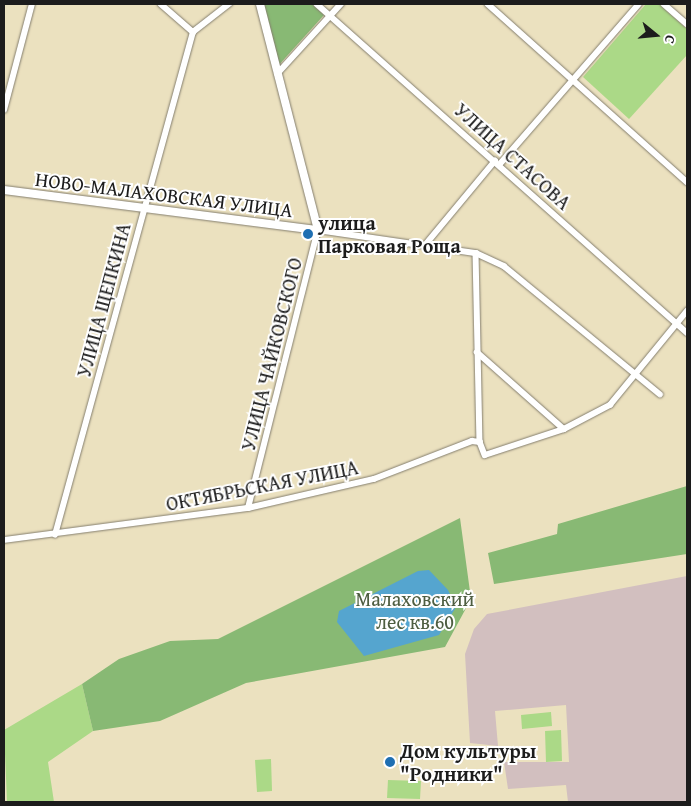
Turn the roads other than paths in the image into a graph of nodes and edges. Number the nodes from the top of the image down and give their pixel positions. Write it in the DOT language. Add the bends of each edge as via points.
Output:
graph roads {
  1 [pos="32,4"];
  2 [pos="160,4"];
  3 [pos="229,4"];
  4 [pos="260,4"];
  5 [pos="317,4"];
  6 [pos="341,4"];
  7 [pos="488,4"];
  8 [pos="639,4"];
  9 [pos="664,4"];
  10 [pos="330,16"];
  11 [pos="687,24"];
  12 [pos="193,32"];
  13 [pos="276,75"];
  14 [pos="575,79"];
  15 [pos="4,110"];
  16 [pos="497,163"];
  17 [pos="687,182"];
  18 [pos="4,190"];
  19 [pos="146,205"];
  20 [pos="318,230"];
  21 [pos="426,244"];
  22 [pos="476,253"];
  23 [pos="687,311"];
  24 [pos="676,324"];
  25 [pos="687,333"];
  26 [pos="477,352"];
  27 [pos="637,374"];
  28 [pos="660,394"];
  29 [pos="564,428"];
  30 [pos="480,442"];
  31 [pos="248,508"];
  32 [pos="55,535"];
  33 [pos="4,540"];
  1 -- 15 [label="street"];
  2 -- 12 [label="street"];
  3 -- 12 [label="street"];
  4 -- 13 [label="street, УЛИЦА ЧАЙКОВСКОГО"];
  5 -- 10 [label="street, УЛИЦА СТАСОВА"];
  6 -- 10 [label="street"];
  7 -- 14 [label="street"];
  8 -- 14 [label="street"];
  9 -- 11 [label="street"];
  10 -- 13 [label="street"];
  10 -- 16 [label="street, УЛИЦА СТАСОВА"];
  12 -- 19 [label="street, УЛИЦА ЩЕПКИНА"];
  13 -- 20 [label="street, УЛИЦА ЧАЙКОВСКОГО"];
  14 -- 16 [label="street"];
  14 -- 17 [label="street"];
  16 -- 21 [label="street"];
  16 -- 24 [label="street, УЛИЦА СТАСОВА"];
  18 -- 19 [label="street, НОВО-МАЛАХОВСКАЯ УЛИЦА"];
  19 -- 20 [label="street, НОВО-МАЛАХОВСКАЯ УЛИЦА"];
  19 -- 32 [label="street, УЛИЦА ЩЕПКИНА"];
  20 -- 21 [label="street, НОВО-МАЛАХОВСКАЯ УЛИЦА"];
  20 -- 31 [label="street, УЛИЦА ЧАЙКОВСКОГО"];
  21 -- 22 [label="street, НОВО-МАЛАХОВСКАЯ УЛИЦА"];
  22 -- 26 [label="street"];
  22 -- 27 [label="street, НОВО-МАЛАХОВСКАЯ УЛИЦА" via="504,266"];
  23 -- 24 [label="street"];
  24 -- 25 [label="street, УЛИЦА СТАСОВА"];
  24 -- 27 [label="street"];
  26 -- 29 [label="street"];
  26 -- 30 [label="street"];
  27 -- 28 [label="street, НОВО-МАЛАХОВСКАЯ УЛИЦА"];
  27 -- 29 [label="street" via="610,405"];
  29 -- 30 [label="street" via="485,455"];
  30 -- 31 [label="street, ОКТЯБРЬСКАЯ УЛИЦА" via="472,441 374,479"];
  31 -- 32 [label="street, ОКТЯБРЬСКАЯ УЛИЦА"];
  32 -- 33 [label="street, ОКТЯБРЬСКАЯ УЛИЦА"];
}
